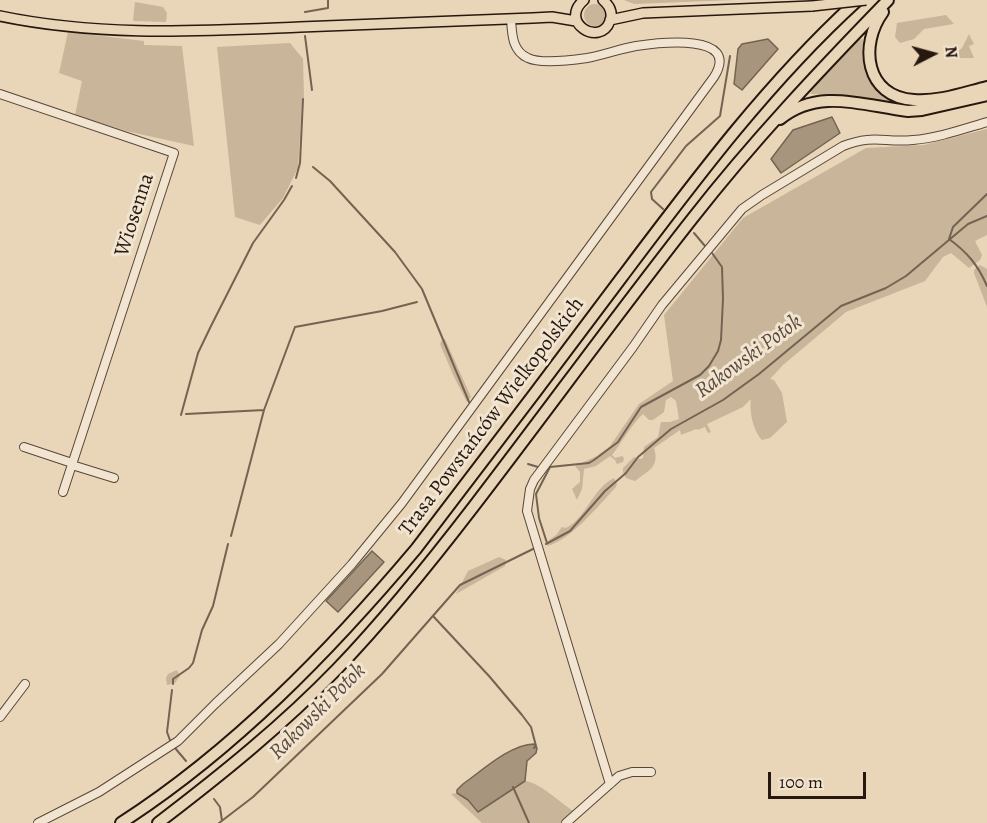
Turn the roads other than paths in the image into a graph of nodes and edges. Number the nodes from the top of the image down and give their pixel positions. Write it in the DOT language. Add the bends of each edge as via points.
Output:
graph roads {
  1 [pos="584,0"];
  2 [pos="850,0"];
  3 [pos="858,0"];
  4 [pos="866,0"];
  5 [pos="890,0"];
  6 [pos="607,4"];
  7 [pos="576,9"];
  8 [pos="643,13"];
  9 [pos="0,16"];
  10 [pos="552,17"];
  11 [pos="839,17"];
  12 [pos="511,19"];
  13 [pos="610,20"];
  14 [pos="576,21"];
  15 [pos="987,87"];
  16 [pos="0,94"];
  17 [pos="987,95"];
  18 [pos="987,123"];
  19 [pos="755,140"];
  20 [pos="24,447"];
  21 [pos="72,464"];
  22 [pos="114,478"];
  23 [pos="63,492"];
  24 [pos="26,684"];
  25 [pos="0,717"];
  26 [pos="651,772"];
  27 [pos="610,784"];
  28 [pos="38,823"];
  29 [pos="121,823"];
  30 [pos="158,823"];
  31 [pos="566,823"];
  1 -- 7 [label="main road"];
  2 -- 11 [label="highway"];
  3 -- 11 [label="highway, Trasa Powstańców Wielkopolskich"];
  4 -- 8 [label="main road, bridge"];
  5 -- 15 [label="highway" via="868,43 871,67 887,90 910,100 924,101"];
  5 -- 19 [label="highway, Trasa Powstańców Wielkopolskich"];
  6 -- 8 [label="main road"];
  6 -- 13 [label="main road"];
  7 -- 10 [label="main road"];
  7 -- 14 [label="main road"];
  8 -- 13 [label="main road"];
  9 -- 12 [label="main road" via="144,32"];
  10 -- 12 [label="main road"];
  10 -- 14 [label="main road"];
  11 -- 29 [label="highway, Trasa Powstańców Wielkopolskich" via="764,97 676,206 370,604 225,744"];
  12 -- 28 [label="street" via="516,48 533,60 584,58 639,46 693,43 714,49 719,66 707,88 402,504 352,564 279,644 178,741 99,792"];
  13 -- 14 [label="main road" via="595,33 584,30"];
  16 -- 21 [label="street, Wiosenna" via="174,153"];
  17 -- 19 [label="highway" via="909,111 837,100 812,102 786,115"];
  18 -- 27 [label="street" via="913,140 856,141 750,202 673,290 534,480 527,511"];
  19 -- 30 [label="highway, Trasa Powstańców Wielkopolskich" via="384,617 290,715"];
  20 -- 21 [label="street"];
  21 -- 22 [label="street"];
  21 -- 23 [label="street, Wiosenna"];
  24 -- 25 [label="street"];
  26 -- 27 [label="street" via="624,773"];
  27 -- 31 [label="street"];
}
